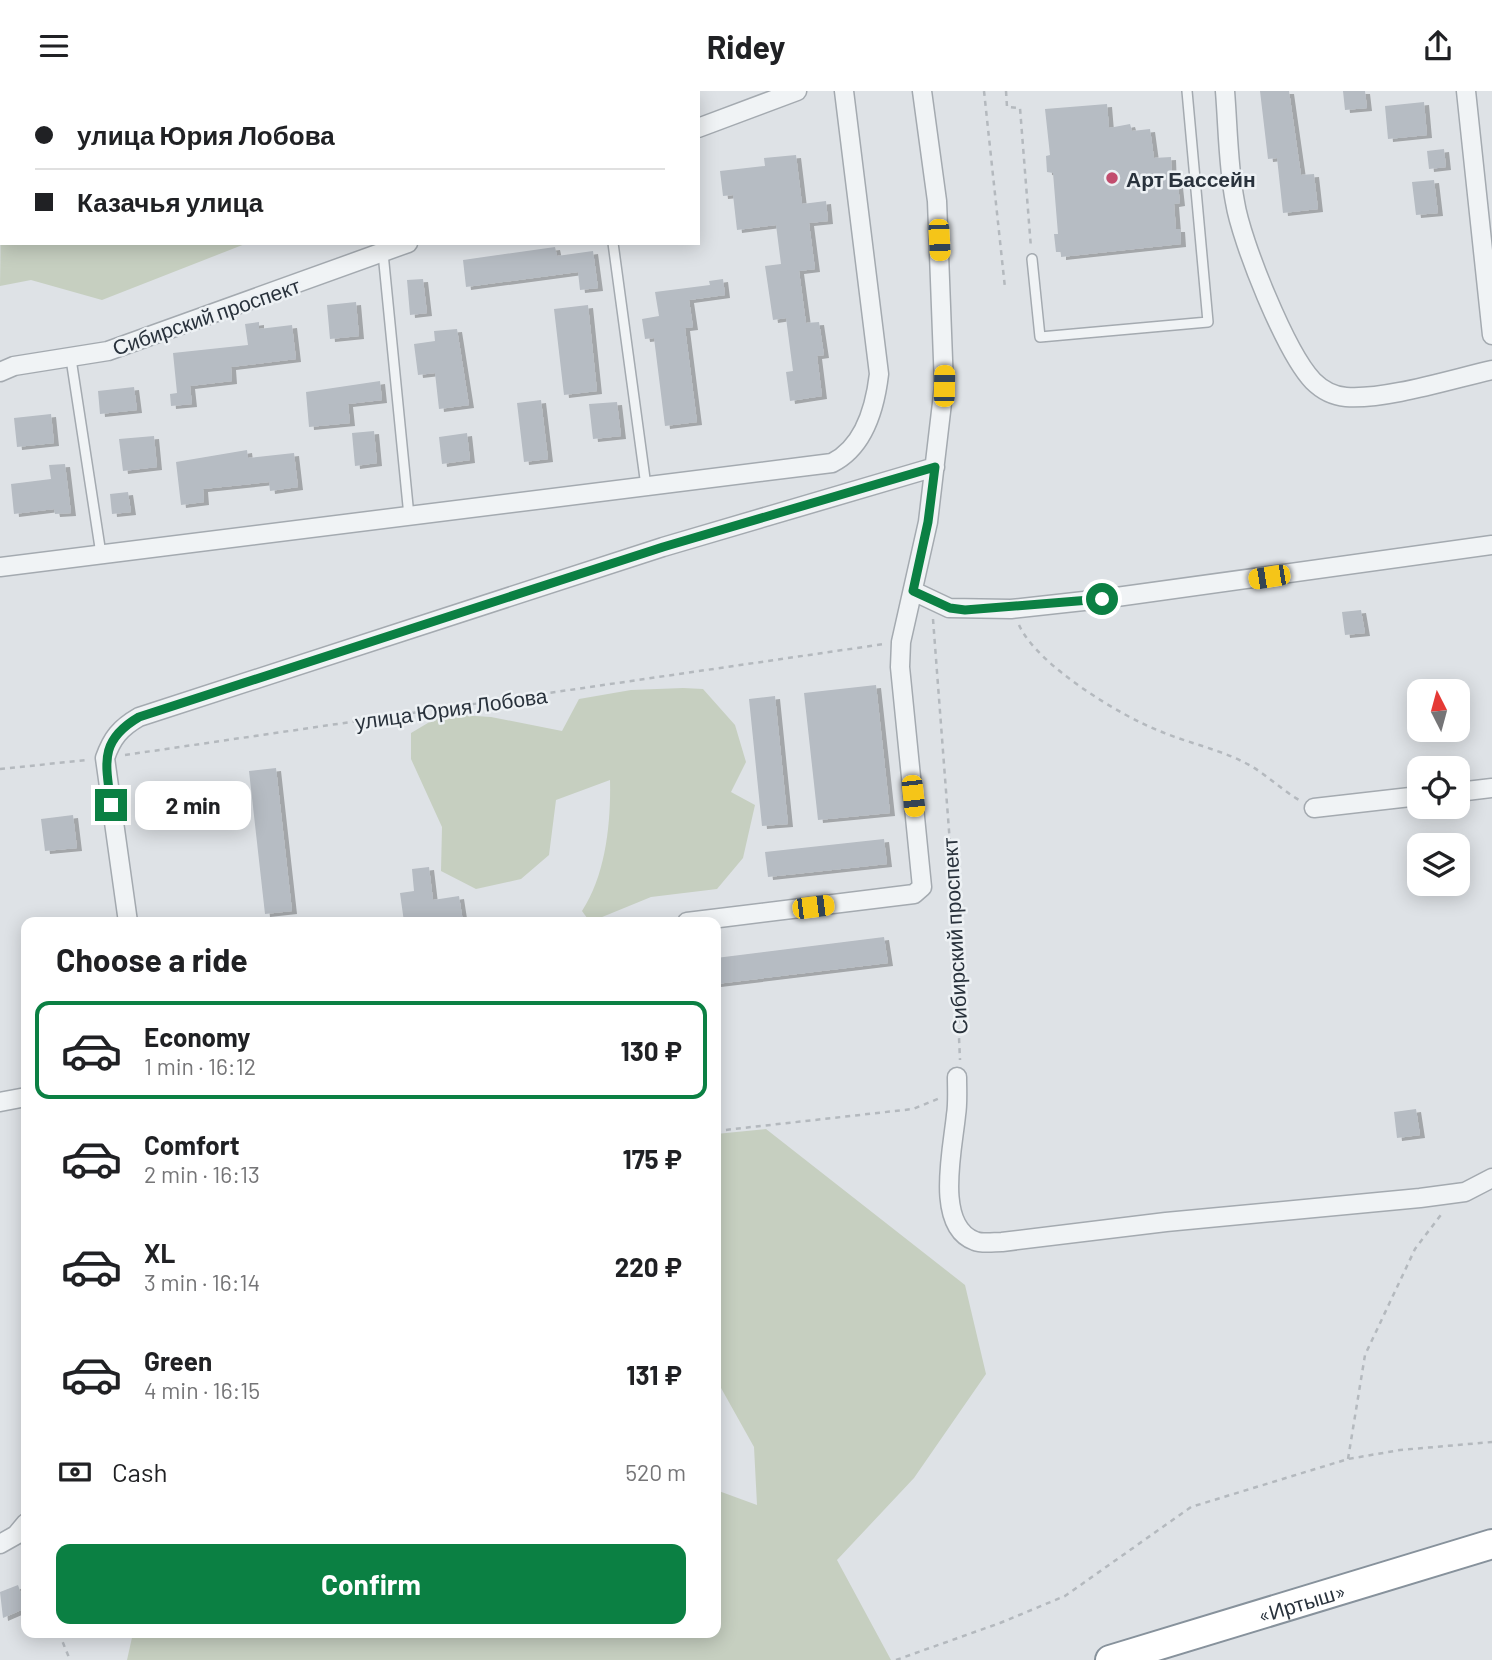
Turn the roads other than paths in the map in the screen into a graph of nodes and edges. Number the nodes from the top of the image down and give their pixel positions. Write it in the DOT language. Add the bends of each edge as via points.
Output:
graph roads {
  1 [pos="797,91"];
  2 [pos="844,91"];
  3 [pos="922,91"];
  4 [pos="1187,91"];
  5 [pos="1225,91"];
  6 [pos="1466,91"];
  7 [pos="700,127"];
  8 [pos="403,245"];
  9 [pos="613,245"];
  10 [pos="383,253"];
  11 [pos="1032,259"];
  12 [pos="1492,335"];
  13 [pos="71,359"];
  14 [pos="1492,370"];
  15 [pos="0,372"];
  16 [pos="935,467"];
  17 [pos="646,486"];
  18 [pos="409,516"];
  19 [pos="1492,545"];
  20 [pos="101,554"];
  21 [pos="0,566"];
  22 [pos="913,591"];
  23 [pos="1492,788"];
  24 [pos="1470,791"];
  25 [pos="1407,797"];
  26 [pos="1314,808"];
  27 [pos="127,917"];
  28 [pos="721,918"];
  29 [pos="957,1077"];
  30 [pos="21,1098"];
  31 [pos="0,1102"];
  32 [pos="1492,1178"];
  33 [pos="21,1529"];
  34 [pos="0,1543"];
  35 [pos="1492,1544"];
  36 [pos="1110,1660"];
  1 -- 7 [label="street"];
  2 -- 17 [label="street" via="879,374 863,432 852,451 832,463"];
  3 -- 16 [label="street, Сибирский проспект" via="936,194 944,336"];
  4 -- 11 [label="lane" via="1208,322 1040,337"];
  5 -- 14 [label="street" via="1235,202 1245,243 1299,364 1325,391 1345,397 1373,396"];
  6 -- 12 [label="street"];
  8 -- 10 [label="street, Сибирский проспект"];
  9 -- 17 [label="lane"];
  10 -- 13 [label="street, Сибирский проспект" via="108,351"];
  10 -- 18 [label="lane"];
  13 -- 15 [label="street, Сибирский проспект"];
  13 -- 20 [label="lane"];
  16 -- 22 [label="street, Сибирский проспект"];
  16 -- 27 [label="street" via="663,547 166,707 122,727 105,758"];
  17 -- 18 [label="street"];
  18 -- 20 [label="street"];
  19 -- 22 [label="street" via="1011,608 965,610 932,602"];
  20 -- 21 [label="street"];
  22 -- 28 [label="street, Сибирский проспект" via="900,667 922,887 914,894"];
  23 -- 24 [label="street"];
  25 -- 26 [label="street"];
  29 -- 32 [label="street" via="950,1209 961,1231 976,1242 1465,1192"];
  30 -- 31 [label="street"];
  33 -- 34 [label="street"];
  35 -- 36 [label="highway, «Иртыш»"];
}
